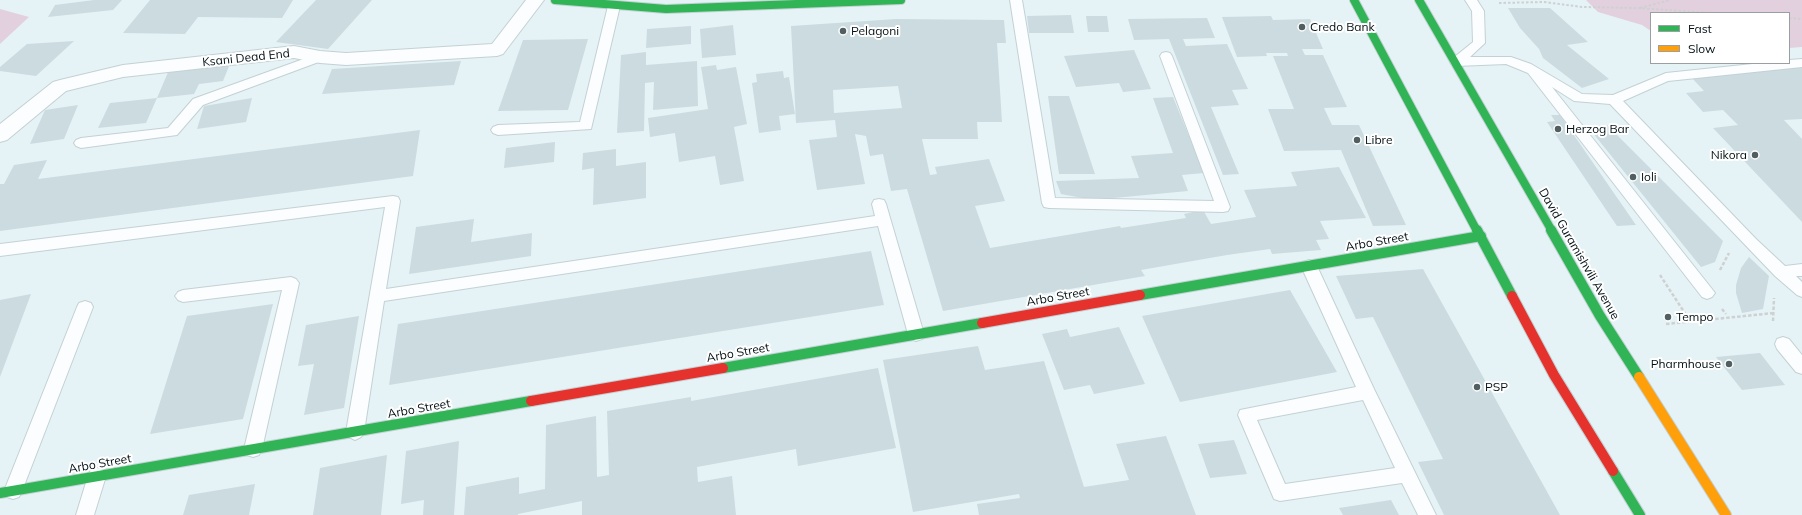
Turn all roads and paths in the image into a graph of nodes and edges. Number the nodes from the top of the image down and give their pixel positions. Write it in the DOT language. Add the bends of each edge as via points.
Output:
graph roads {
  1 [pos="535,0"];
  2 [pos="555,0"];
  3 [pos="901,0"];
  4 [pos="1016,0"];
  5 [pos="1354,0"];
  6 [pos="1419,0"];
  7 [pos="1471,0"];
  8 [pos="1670,0"];
  9 [pos="1545,1"];
  10 [pos="1495,3"];
  11 [pos="614,6"];
  12 [pos="1638,8"];
  13 [pos="1696,12"];
  14 [pos="1790,18"];
  15 [pos="1802,19"];
  16 [pos="1166,56"];
  17 [pos="320,57"];
  18 [pos="1456,62"];
  19 [pos="1802,63"];
  20 [pos="1528,67"];
  21 [pos="1614,100"];
  22 [pos="498,130"];
  23 [pos="0,136"];
  24 [pos="81,143"];
  25 [pos="879,204"];
  26 [pos="884,220"];
  27 [pos="1481,236"];
  28 [pos="0,250"];
  29 [pos="1732,250"];
  30 [pos="1309,266"];
  31 [pos="1657,270"];
  32 [pos="1802,270"];
  33 [pos="1780,272"];
  34 [pos="1720,276"];
  35 [pos="1802,291"];
  36 [pos="1708,293"];
  37 [pos="183,296"];
  38 [pos="378,296"];
  39 [pos="85,307"];
  40 [pos="1774,313"];
  41 [pos="1690,321"];
  42 [pos="1666,324"];
  43 [pos="1773,327"];
  44 [pos="916,334"];
  45 [pos="1783,344"];
  46 [pos="1802,367"];
  47 [pos="1367,392"];
  48 [pos="355,432"];
  49 [pos="253,449"];
  50 [pos="1407,474"];
  51 [pos="98,476"];
  52 [pos="7,492"];
  53 [pos="84,515"];
  54 [pos="1427,515"];
  55 [pos="1640,515"];
  56 [pos="1726,515"];
  1 -- 17 [label="street, Ksani Dead End" via="497,50 346,59"];
  2 -- 11 [label="main road"];
  3 -- 11 [label="main road" via="666,8"];
  4 -- 16 [label="lane" via="1048,203 1223,207"];
  5 -- 27 [label="main road"];
  6 -- 18 [label="main road, David Guramishvili Avenue"];
  7 -- 18 [label="lane" via="1478,11 1479,43"];
  8 -- 12 [label="path"];
  9 -- 10 [label="path"];
  9 -- 12 [label="path" via="1582,7"];
  11 -- 22 [label="lane" via="586,126"];
  12 -- 13 [label="path"];
  14 -- 15 [label="path"];
  17 -- 23 [label="street, Ksani Dead End" via="294,52 162,66 123,71 60,86"];
  17 -- 24 [label="lane" via="198,102 172,132"];
  18 -- 20 [label="lane" via="1507,60"];
  18 -- 56 [label="main road, David Guramishvili Avenue" via="1600,316"];
  19 -- 21 [label="lane" via="1666,77"];
  20 -- 21 [label="lane" via="1579,98"];
  20 -- 36 [label="lane"];
  21 -- 33 [label="lane"];
  25 -- 26 [label="lane"];
  26 -- 38 [label="lane"];
  26 -- 44 [label="lane"];
  27 -- 30 [label="main road, Arbo Street"];
  27 -- 55 [label="main road" via="1554,375"];
  28 -- 38 [label="lane" via="392,201"];
  29 -- 34 [label="path" via="1720,268"];
  30 -- 44 [label="main road, Arbo Street"];
  30 -- 47 [label="lane"];
  31 -- 41 [label="path"];
  32 -- 33 [label="lane"];
  33 -- 35 [label="lane"];
  33 -- 40 [label="path" via="1774,274"];
  37 -- 49 [label="lane" via="291,283"];
  38 -- 48 [label="lane"];
  39 -- 52 [label="lane"];
  40 -- 41 [label="path"];
  40 -- 43 [label="path"];
  41 -- 42 [label="path"];
  44 -- 48 [label="main road, Arbo Street"];
  45 -- 46 [label="lane"];
  47 -- 50 [label="lane"];
  47 -- 50 [label="lane" via="1246,415 1280,493"];
  48 -- 49 [label="main road, Arbo Street"];
  49 -- 51 [label="main road, Arbo Street"];
  50 -- 54 [label="lane"];
  51 -- 52 [label="main road, Arbo Street"];
  51 -- 53 [label="lane"];
}
